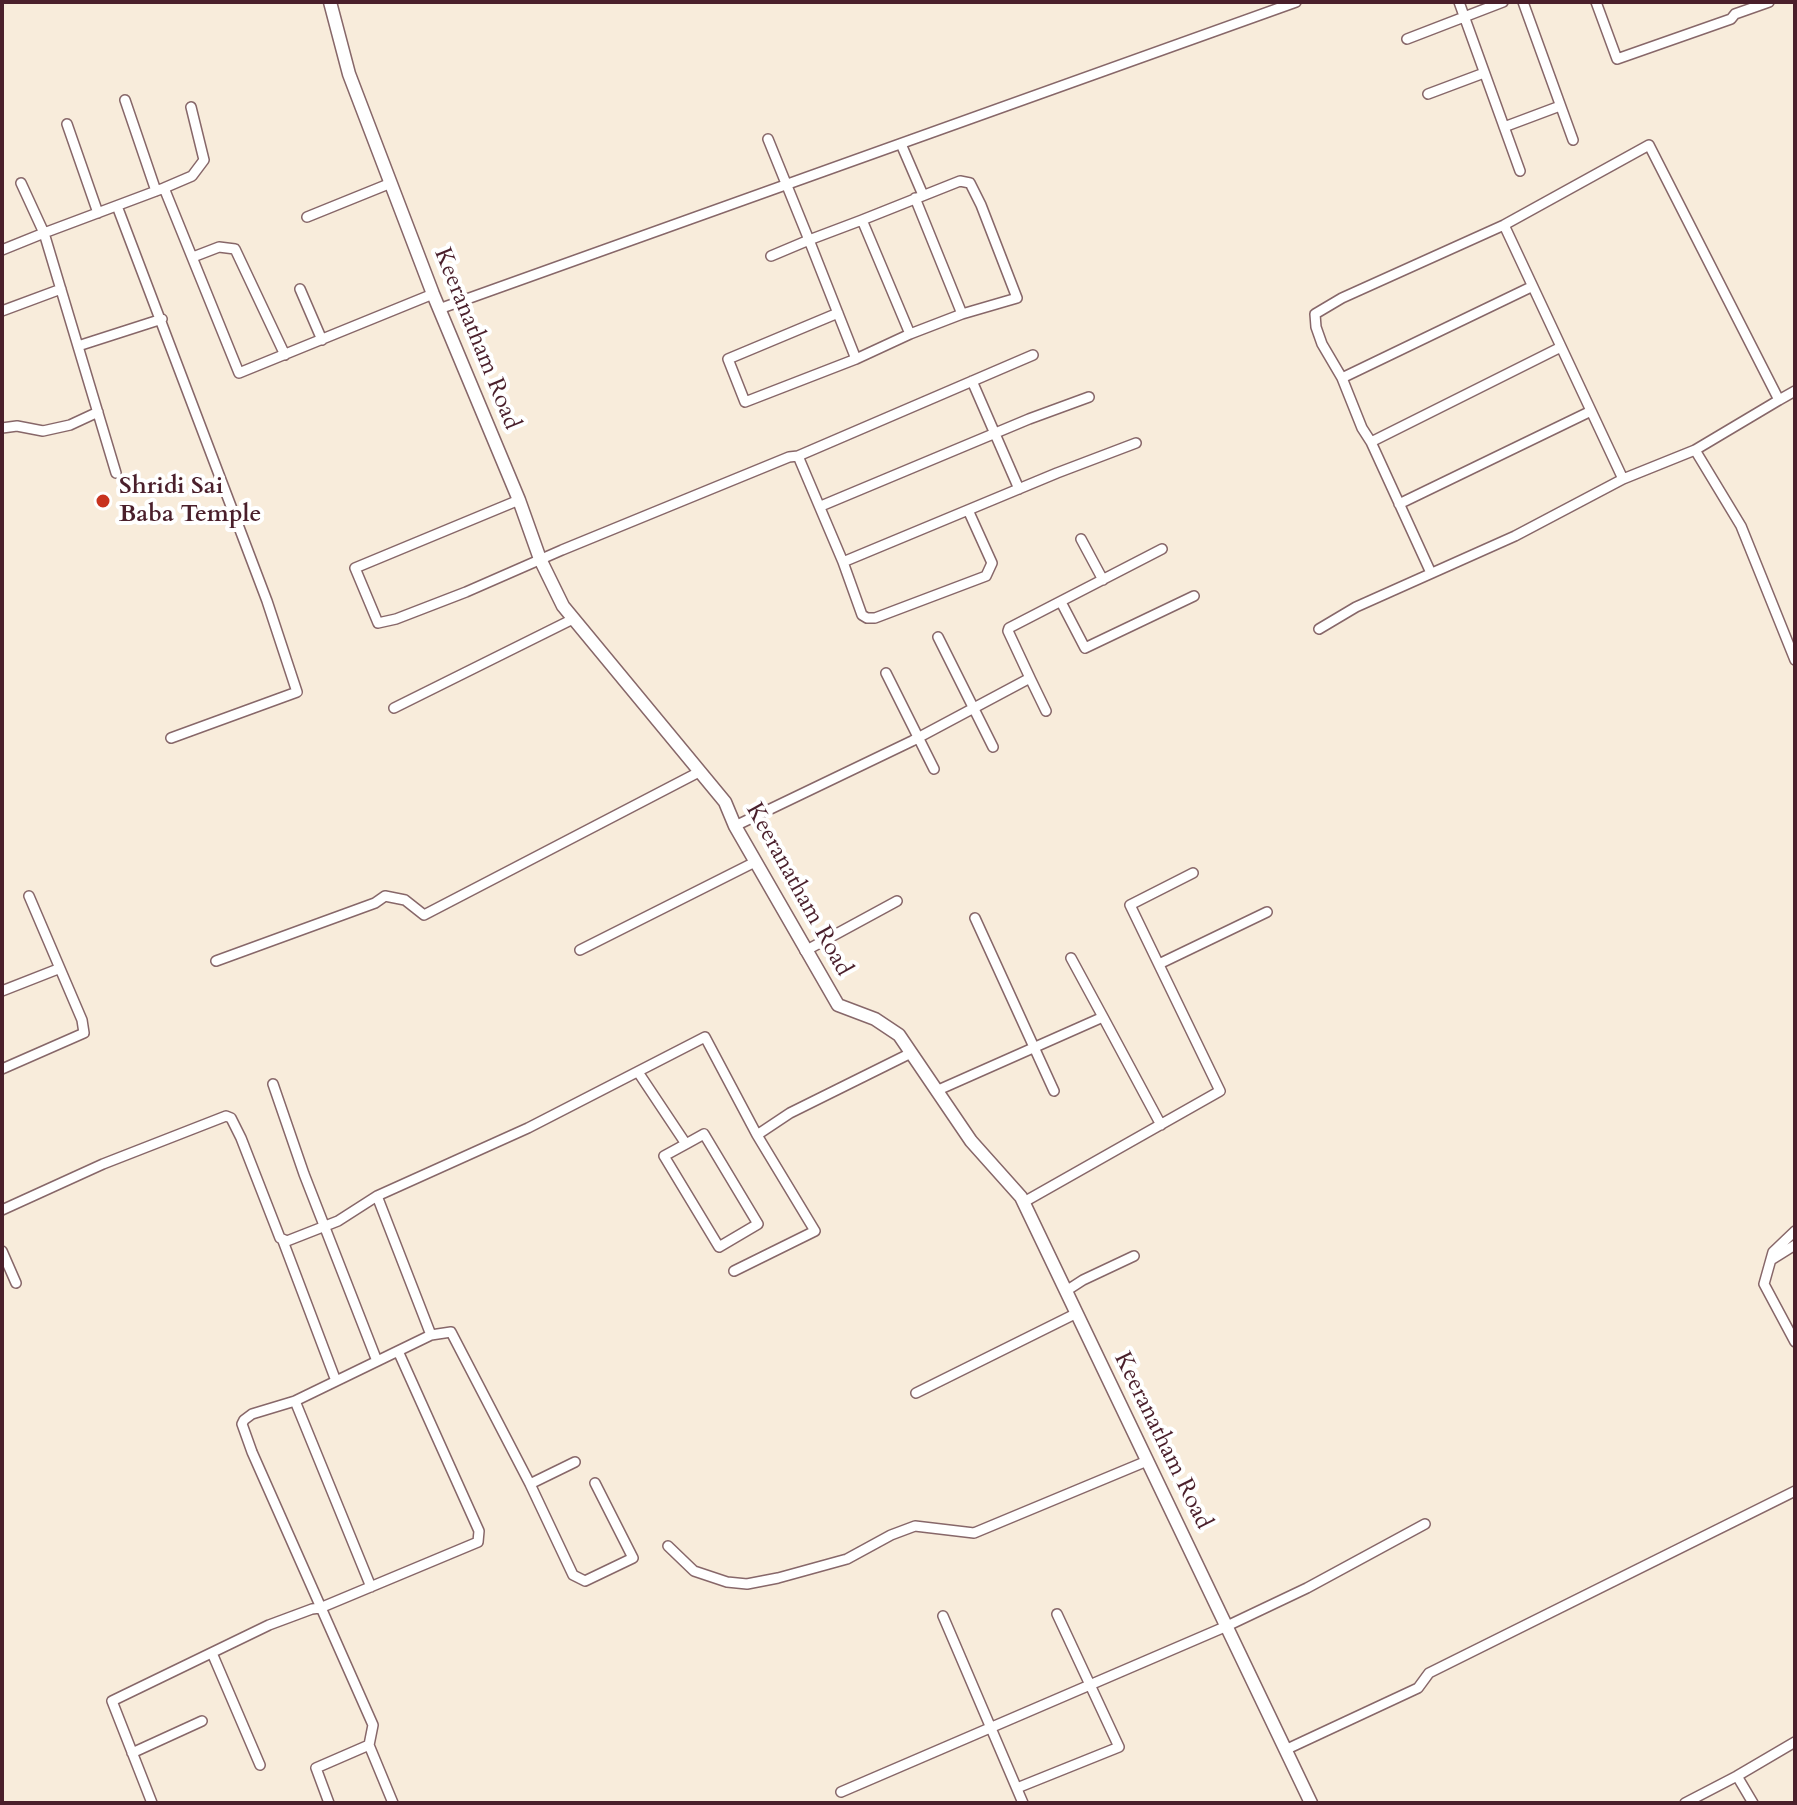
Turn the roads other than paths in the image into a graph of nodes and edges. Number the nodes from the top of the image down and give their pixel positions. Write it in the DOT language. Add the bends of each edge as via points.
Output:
graph roads {
  1 [pos="330,2"];
  2 [pos="1296,2"];
  3 [pos="1459,2"];
  4 [pos="1503,2"];
  5 [pos="1523,2"];
  6 [pos="1596,2"];
  7 [pos="1730,2"];
  8 [pos="1769,2"];
  9 [pos="1735,14"];
  10 [pos="1465,17"];
  11 [pos="1407,39"];
  12 [pos="1484,73"];
  13 [pos="1428,94"];
  14 [pos="125,100"];
  15 [pos="1560,106"];
  16 [pos="191,107"];
  17 [pos="67,124"];
  18 [pos="1504,127"];
  19 [pos="768,139"];
  20 [pos="1573,140"];
  21 [pos="901,144"];
  22 [pos="1520,171"];
  23 [pos="21,183"];
  24 [pos="391,183"];
  25 [pos="787,185"];
  26 [pos="160,190"];
  27 [pos="919,197"];
  28 [pos="117,206"];
  29 [pos="98,213"];
  30 [pos="307,217"];
  31 [pos="862,220"];
  32 [pos="1504,225"];
  33 [pos="44,233"];
  34 [pos="809,240"];
  35 [pos="2,250"];
  36 [pos="771,256"];
  37 [pos="193,257"];
  38 [pos="1531,287"];
  39 [pos="61,289"];
  40 [pos="300,289"];
  41 [pos="433,294"];
  42 [pos="439,309"];
  43 [pos="2,311"];
  44 [pos="838,313"];
  45 [pos="962,314"];
  46 [pos="162,319"];
  47 [pos="910,334"];
  48 [pos="322,340"];
  49 [pos="78,346"];
  50 [pos="1561,347"];
  51 [pos="285,355"];
  52 [pos="1033,355"];
  53 [pos="856,359"];
  54 [pos="1342,378"];
  55 [pos="972,381"];
  56 [pos="1795,391"];
  57 [pos="1089,397"];
  58 [pos="1779,400"];
  59 [pos="98,412"];
  60 [pos="1589,412"];
  61 [pos="2,428"];
  62 [pos="994,434"];
  63 [pos="1371,442"];
  64 [pos="1136,443"];
  65 [pos="1695,450"];
  66 [pos="798,456"];
  67 [pos="116,473"];
  68 [pos="1623,479"];
  69 [pos="1019,489"];
  70 [pos="519,500"];
  71 [pos="1399,504"];
  72 [pos="821,506"];
  73 [pos="968,510"];
  74 [pos="1081,539"];
  75 [pos="1162,549"];
  76 [pos="540,559"];
  77 [pos="843,562"];
  78 [pos="1431,573"];
  79 [pos="1103,580"];
  80 [pos="1194,596"];
  81 [pos="1061,602"];
  82 [pos="573,619"];
  83 [pos="1319,629"];
  84 [pos="938,637"];
  85 [pos="1795,660"];
  86 [pos="886,673"];
  87 [pos="1030,678"];
  88 [pos="394,708"];
  89 [pos="974,708"];
  90 [pos="1046,711"];
  91 [pos="919,737"];
  92 [pos="171,738"];
  93 [pos="993,747"];
  94 [pos="934,769"];
  95 [pos="699,772"];
  96 [pos="735,826"];
  97 [pos="755,862"];
  98 [pos="1193,873"];
  99 [pos="29,896"];
  100 [pos="897,901"];
  101 [pos="1267,912"];
  102 [pos="975,918"];
  103 [pos="580,950"];
  104 [pos="805,951"];
  105 [pos="1071,958"];
  106 [pos="216,961"];
  107 [pos="1159,964"];
  108 [pos="58,969"];
  109 [pos="2,991"];
  110 [pos="1103,1017"];
  111 [pos="1033,1048"];
  112 [pos="911,1053"];
  113 [pos="2,1069"];
  114 [pos="638,1072"];
  115 [pos="273,1084"];
  116 [pos="936,1091"];
  117 [pos="1054,1091"];
  118 [pos="1161,1125"];
  119 [pos="757,1135"];
  120 [pos="686,1144"];
  121 [pos="377,1196"];
  122 [pos="1024,1202"];
  123 [pos="2,1210"];
  124 [pos="325,1226"];
  125 [pos="1795,1231"];
  126 [pos="283,1241"];
  127 [pos="1795,1245"];
  128 [pos="2,1251"];
  129 [pos="1134,1256"];
  130 [pos="1770,1261"];
  131 [pos="734,1271"];
  132 [pos="16,1283"];
  133 [pos="1066,1291"];
  134 [pos="1077,1313"];
  135 [pos="431,1335"];
  136 [pos="1795,1342"];
  137 [pos="398,1351"];
  138 [pos="377,1361"];
  139 [pos="336,1381"];
  140 [pos="916,1393"];
  141 [pos="295,1401"];
  142 [pos="1147,1461"];
  143 [pos="575,1462"];
  144 [pos="595,1483"];
  145 [pos="530,1484"];
  146 [pos="1795,1491"];
  147 [pos="1425,1524"];
  148 [pos="668,1546"];
  149 [pos="371,1587"];
  150 [pos="320,1608"];
  151 [pos="1057,1614"];
  152 [pos="943,1616"];
  153 [pos="1227,1626"];
  154 [pos="212,1653"];
  155 [pos="1089,1684"];
  156 [pos="202,1721"];
  157 [pos="991,1726"];
  158 [pos="1795,1742"];
  159 [pos="369,1745"];
  160 [pos="1285,1750"];
  161 [pos="132,1753"];
  162 [pos="260,1765"];
  163 [pos="1737,1776"];
  164 [pos="1017,1788"];
  165 [pos="841,1792"];
  166 [pos="152,1803"];
  167 [pos="329,1803"];
  168 [pos="393,1803"];
  169 [pos="1023,1803"];
  170 [pos="1311,1803"];
  171 [pos="1685,1803"];
  172 [pos="1753,1803"];
  1 -- 24 [label="street, Keeranatham Road" via="349,74"];
  2 -- 21 [label="street"];
  3 -- 10 [label="street"];
  4 -- 10 [label="street"];
  5 -- 15 [label="street"];
  6 -- 9 [label="street" via="1617,59"];
  7 -- 9 [label="street"];
  8 -- 9 [label="street"];
  10 -- 11 [label="street"];
  10 -- 12 [label="street"];
  12 -- 13 [label="street"];
  12 -- 18 [label="street"];
  14 -- 26 [label="street"];
  15 -- 18 [label="street"];
  15 -- 20 [label="street"];
  16 -- 26 [label="street" via="204,160 192,176"];
  17 -- 29 [label="street"];
  18 -- 22 [label="street"];
  19 -- 25 [label="street"];
  21 -- 25 [label="street"];
  21 -- 27 [label="street"];
  23 -- 33 [label="street"];
  24 -- 30 [label="street"];
  24 -- 41 [label="street, Keeranatham Road"];
  25 -- 34 [label="street"];
  25 -- 42 [label="street"];
  26 -- 28 [label="street"];
  26 -- 37 [label="street"];
  27 -- 31 [label="street"];
  27 -- 45 [label="street"];
  27 -- 45 [label="street" via="960,181 970,183 1009,275 1017,298"];
  28 -- 29 [label="street"];
  28 -- 46 [label="street"];
  29 -- 33 [label="street"];
  31 -- 34 [label="street"];
  31 -- 47 [label="street"];
  32 -- 38 [label="street"];
  32 -- 54 [label="street" via="1315,314 1322,344"];
  32 -- 58 [label="street" via="1649,145"];
  33 -- 35 [label="street"];
  33 -- 39 [label="street"];
  34 -- 36 [label="street"];
  34 -- 44 [label="street"];
  37 -- 51 [label="street" via="219,247 235,249"];
  37 -- 51 [label="street" via="239,373"];
  38 -- 50 [label="street"];
  38 -- 54 [label="street"];
  39 -- 43 [label="street"];
  39 -- 49 [label="street"];
  40 -- 48 [label="street"];
  41 -- 42 [label="street, Keeranatham Road"];
  41 -- 48 [label="street"];
  42 -- 70 [label="street, Keeranatham Road"];
  44 -- 53 [label="street"];
  44 -- 53 [label="street" via="728,359 745,402"];
  45 -- 47 [label="street"];
  46 -- 49 [label="street"];
  46 -- 92 [label="street" via="297,692"];
  47 -- 53 [label="street"];
  48 -- 51 [label="street"];
  49 -- 59 [label="street"];
  50 -- 60 [label="street"];
  50 -- 63 [label="street"];
  52 -- 55 [label="street"];
  54 -- 63 [label="street"];
  55 -- 62 [label="street"];
  55 -- 66 [label="street"];
  56 -- 58 [label="street"];
  57 -- 62 [label="street"];
  58 -- 65 [label="street"];
  59 -- 61 [label="street" via="43,431"];
  59 -- 67 [label="street"];
  60 -- 68 [label="street"];
  60 -- 71 [label="street"];
  62 -- 69 [label="street"];
  62 -- 72 [label="street"];
  63 -- 71 [label="street"];
  64 -- 69 [label="street"];
  65 -- 68 [label="street"];
  65 -- 85 [label="street" via="1741,526"];
  66 -- 72 [label="street"];
  66 -- 76 [label="street"];
  68 -- 78 [label="street"];
  69 -- 73 [label="street"];
  70 -- 76 [label="street, Keeranatham Road"];
  70 -- 76 [label="street" via="355,568 378,623"];
  71 -- 78 [label="street"];
  72 -- 77 [label="street"];
  73 -- 77 [label="street"];
  73 -- 77 [label="street" via="992,563 986,576 867,618"];
  74 -- 79 [label="street"];
  75 -- 79 [label="street"];
  76 -- 82 [label="street, Keeranatham Road"];
  78 -- 83 [label="street"];
  79 -- 81 [label="street"];
  80 -- 81 [label="street" via="1085,648"];
  81 -- 87 [label="street" via="1008,631"];
  82 -- 88 [label="street"];
  82 -- 95 [label="street, Keeranatham Road"];
  84 -- 89 [label="street"];
  86 -- 91 [label="street"];
  87 -- 89 [label="street"];
  87 -- 90 [label="street"];
  89 -- 91 [label="street"];
  89 -- 93 [label="street"];
  91 -- 94 [label="street"];
  91 -- 96 [label="street"];
  95 -- 96 [label="street, Keeranatham Road" via="725,802"];
  95 -- 106 [label="street" via="424,915 405,900 385,896"];
  96 -- 97 [label="street, Keeranatham Road"];
  97 -- 103 [label="street"];
  97 -- 104 [label="street, Keeranatham Road"];
  98 -- 107 [label="street" via="1130,905"];
  99 -- 108 [label="street"];
  100 -- 104 [label="street"];
  101 -- 107 [label="street"];
  102 -- 111 [label="street"];
  104 -- 112 [label="street, Keeranatham Road" via="838,1005 875,1019 899,1035"];
  105 -- 110 [label="street"];
  107 -- 118 [label="street" via="1220,1091"];
  108 -- 109 [label="street"];
  108 -- 113 [label="street" via="84,1033"];
  110 -- 111 [label="street"];
  110 -- 118 [label="street"];
  111 -- 116 [label="street"];
  111 -- 117 [label="street"];
  112 -- 116 [label="street, Keeranatham Road"];
  112 -- 119 [label="street"];
  114 -- 119 [label="street" via="705,1037"];
  114 -- 120 [label="street"];
  114 -- 121 [label="street"];
  115 -- 124 [label="street"];
  116 -- 122 [label="street, Keeranatham Road"];
  118 -- 122 [label="street"];
  119 -- 131 [label="street" via="815,1231"];
  120 -- 120 [label="street" via="664,1156 719,1247 758,1224 704,1134"];
  121 -- 124 [label="street"];
  121 -- 135 [label="street"];
  122 -- 133 [label="street, Keeranatham Road"];
  123 -- 126 [label="street" via="226,1116 241,1138"];
  124 -- 126 [label="street"];
  124 -- 138 [label="street"];
  125 -- 130 [label="street"];
  126 -- 139 [label="street"];
  127 -- 130 [label="street"];
  128 -- 132 [label="street"];
  129 -- 133 [label="street"];
  130 -- 136 [label="street" via="1764,1284"];
  133 -- 134 [label="street, Keeranatham Road"];
  134 -- 140 [label="street"];
  134 -- 142 [label="street, Keeranatham Road"];
  135 -- 137 [label="street"];
  135 -- 145 [label="street" via="451,1332"];
  137 -- 138 [label="street"];
  137 -- 149 [label="street" via="480,1537"];
  138 -- 139 [label="street"];
  139 -- 141 [label="street"];
  141 -- 149 [label="street"];
  141 -- 150 [label="street" via="252,1414 242,1424"];
  142 -- 148 [label="street" via="974,1533 915,1526 847,1559 757,1582 727,1582 694,1571"];
  142 -- 153 [label="street, Keeranatham Road"];
  143 -- 145 [label="street"];
  144 -- 145 [label="street" via="633,1558 585,1581 573,1575"];
  146 -- 160 [label="street" via="1429,1673 1418,1688"];
  147 -- 153 [label="street"];
  149 -- 150 [label="street"];
  150 -- 154 [label="street"];
  150 -- 159 [label="street" via="373,1725"];
  151 -- 155 [label="street"];
  152 -- 157 [label="street"];
  153 -- 155 [label="street"];
  153 -- 160 [label="street, Keeranatham Road"];
  154 -- 161 [label="street" via="112,1701"];
  154 -- 162 [label="street"];
  155 -- 157 [label="street"];
  155 -- 164 [label="street" via="1119,1747"];
  156 -- 161 [label="street"];
  157 -- 164 [label="street"];
  157 -- 165 [label="street"];
  158 -- 163 [label="street"];
  159 -- 167 [label="street" via="316,1768"];
  159 -- 168 [label="street"];
  160 -- 170 [label="street, Keeranatham Road"];
  161 -- 166 [label="street"];
  163 -- 171 [label="street"];
  163 -- 172 [label="street"];
  164 -- 169 [label="street"];
}
